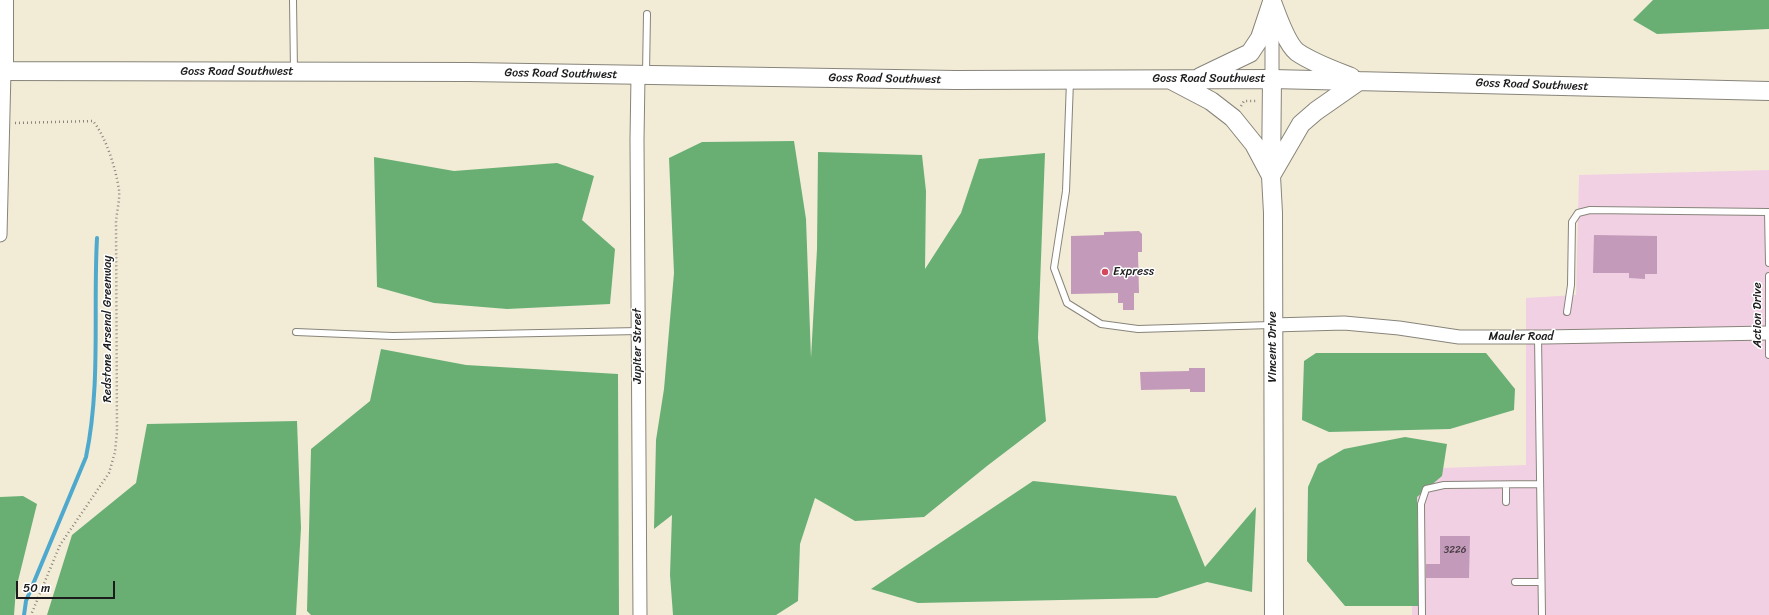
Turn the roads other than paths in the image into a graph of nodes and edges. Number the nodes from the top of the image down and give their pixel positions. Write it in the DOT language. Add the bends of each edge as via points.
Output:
graph roads {
  1 [pos="4,0"];
  2 [pos="294,0"];
  3 [pos="1272,1"];
  4 [pos="647,14"];
  5 [pos="2,71"];
  6 [pos="294,72"];
  7 [pos="642,76"];
  8 [pos="1170,79"];
  9 [pos="1195,79"];
  10 [pos="1272,79"];
  11 [pos="1070,81"];
  12 [pos="1359,81"];
  13 [pos="1769,91"];
  14 [pos="1271,176"];
  15 [pos="0,235"];
  16 [pos="1769,263"];
  17 [pos="1769,276"];
  18 [pos="1568,312"];
  19 [pos="1273,325"];
  20 [pos="638,331"];
  21 [pos="296,332"];
  22 [pos="1769,332"];
  23 [pos="1538,337"];
  24 [pos="1769,355"];
  25 [pos="1540,484"];
  26 [pos="1506,485"];
  27 [pos="1506,502"];
  28 [pos="1515,582"];
  29 [pos="1541,582"];
  30 [pos="640,615"];
  31 [pos="1274,615"];
  32 [pos="1422,615"];
  33 [pos="1542,615"];
  1 -- 5 [label="street"];
  2 -- 6 [label="lane"];
  3 -- 9 [label="street" via="1260,38 1250,53"];
  3 -- 10 [label="street"];
  3 -- 12 [label="street" via="1282,30 1296,51"];
  4 -- 7 [label="lane"];
  5 -- 6 [label="street, Goss Road Southwest"];
  5 -- 15 [label="street" via="4,118"];
  6 -- 7 [label="street, Goss Road Southwest" via="469,72"];
  7 -- 11 [label="street, Goss Road Southwest"];
  7 -- 20 [label="street, Jupiter Street" via="637,140"];
  8 -- 9 [label="street, Goss Road Southwest"];
  8 -- 11 [label="street, Goss Road Southwest"];
  8 -- 14 [label="street" via="1211,101 1233,118 1254,144"];
  9 -- 10 [label="street, Goss Road Southwest"];
  10 -- 12 [label="street, Goss Road Southwest"];
  10 -- 14 [label="street, Vincent Drive"];
  11 -- 19 [label="lane" via="1066,191 1054,268 1067,304 1101,324 1138,329"];
  12 -- 13 [label="street, Goss Road Southwest"];
  12 -- 14 [label="street" via="1301,124"];
  14 -- 19 [label="street, Vincent Drive"];
  16 -- 18 [label="lane" via="1768,212 1590,210 1578,213 1572,222"];
  17 -- 22 [label="lane, Action Drive"];
  19 -- 23 [label="street, Mauler Road" via="1344,323 1459,337"];
  19 -- 31 [label="street, Vincent Drive"];
  20 -- 21 [label="lane" via="393,336"];
  20 -- 30 [label="street, Jupiter Street"];
  22 -- 23 [label="street, Mauler Road"];
  22 -- 24 [label="lane, Action Drive"];
  23 -- 25 [label="lane"];
  25 -- 26 [label="lane"];
  25 -- 29 [label="lane"];
  26 -- 27 [label="lane"];
  26 -- 32 [label="lane" via="1444,485 1426,490 1421,504"];
  28 -- 29 [label="lane"];
  29 -- 33 [label="lane"];
}
